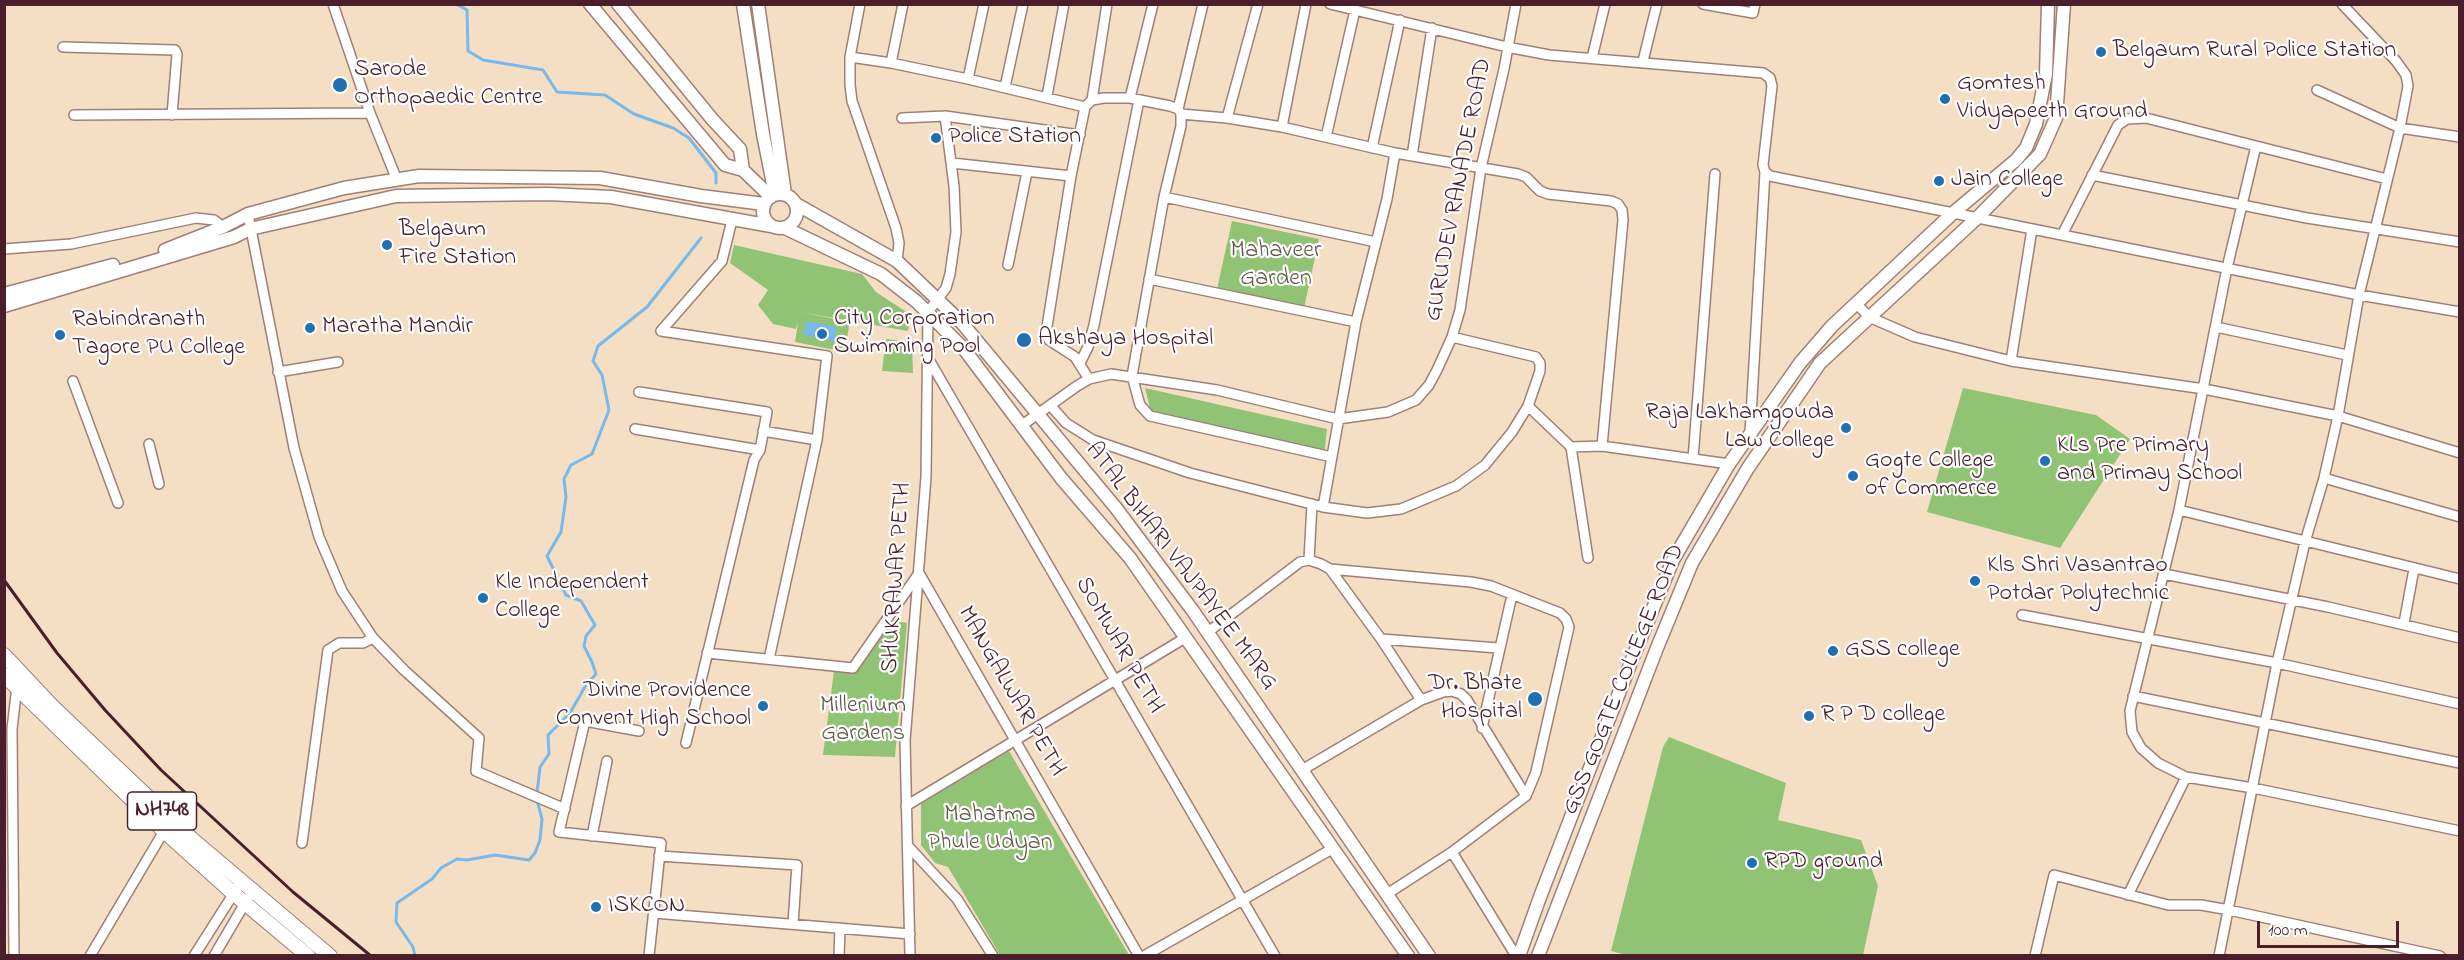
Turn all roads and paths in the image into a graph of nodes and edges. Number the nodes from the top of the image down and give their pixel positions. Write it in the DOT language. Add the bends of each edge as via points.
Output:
graph roads {
  1 [pos="333,4"];
  2 [pos="590,4"];
  3 [pos="618,4"];
  4 [pos="742,4"];
  5 [pos="758,4"];
  6 [pos="860,4"];
  7 [pos="903,4"];
  8 [pos="984,4"];
  9 [pos="1023,4"];
  10 [pos="1064,4"];
  11 [pos="1107,4"];
  12 [pos="1153,4"];
  13 [pos="1203,4"];
  14 [pos="1258,4"];
  15 [pos="1306,4"];
  16 [pos="1330,4"];
  17 [pos="1516,4"];
  18 [pos="1605,4"];
  19 [pos="1657,4"];
  20 [pos="1703,4"];
  21 [pos="1755,4"];
  22 [pos="2048,4"];
  23 [pos="2064,4"];
  24 [pos="2342,4"];
  25 [pos="2352,9"];
  26 [pos="1355,10"];
  27 [pos="1400,20"];
  28 [pos="1432,28"];
  29 [pos="63,47"];
  30 [pos="1508,47"];
  31 [pos="850,57"];
  32 [pos="1592,58"];
  33 [pos="1643,61"];
  34 [pos="891,63"];
  35 [pos="968,78"];
  36 [pos="1005,87"];
  37 [pos="2318,90"];
  38 [pos="1047,96"];
  39 [pos="2041,97"];
  40 [pos="1135,99"];
  41 [pos="2058,99"];
  42 [pos="1089,104"];
  43 [pos="1180,112"];
  44 [pos="370,113"];
  45 [pos="74,115"];
  46 [pos="172,115"];
  47 [pos="945,116"];
  48 [pos="1227,117"];
  49 [pos="902,118"];
  50 [pos="1282,127"];
  51 [pos="2400,128"];
  52 [pos="1080,135"];
  53 [pos="1326,137"];
  54 [pos="2460,137"];
  55 [pos="2256,147"];
  56 [pos="1372,148"];
  57 [pos="1395,153"];
  58 [pos="1412,156"];
  59 [pos="952,163"];
  60 [pos="1481,168"];
  61 [pos="743,170"];
  62 [pos="1027,172"];
  63 [pos="1765,172"];
  64 [pos="1715,174"];
  65 [pos="2092,175"];
  66 [pos="1071,176"];
  67 [pos="2387,179"];
  68 [pos="396,180"];
  69 [pos="774,197"];
  70 [pos="1164,197"];
  71 [pos="796,204"];
  72 [pos="2241,205"];
  73 [pos="1953,213"];
  74 [pos="248,214"];
  75 [pos="1977,218"];
  76 [pos="732,220"];
  77 [pos="771,226"];
  78 [pos="224,227"];
  79 [pos="785,228"];
  80 [pos="250,229"];
  81 [pos="2032,229"];
  82 [pos="2375,229"];
  83 [pos="2062,235"];
  84 [pos="1376,242"];
  85 [pos="2460,242"];
  86 [pos="4,249"];
  87 [pos="897,261"];
  88 [pos="1008,265"];
  89 [pos="2227,268"];
  90 [pos="1149,279"];
  91 [pos="4,294"];
  92 [pos="2359,295"];
  93 [pos="938,300"];
  94 [pos="1857,303"];
  95 [pos="4,306"];
  96 [pos="927,312"];
  97 [pos="2460,312"];
  98 [pos="1869,317"];
  99 [pos="1356,322"];
  100 [pos="2216,327"];
  101 [pos="1452,337"];
  102 [pos="2347,355"];
  103 [pos="927,356"];
  104 [pos="2011,360"];
  105 [pos="338,362"];
  106 [pos="1080,363"];
  107 [pos="278,372"];
  108 [pos="1132,376"];
  109 [pos="1089,379"];
  110 [pos="73,381"];
  111 [pos="2204,389"];
  112 [pos="639,392"];
  113 [pos="1050,405"];
  114 [pos="1528,406"];
  115 [pos="1036,414"];
  116 [pos="2338,416"];
  117 [pos="1338,419"];
  118 [pos="1021,426"];
  119 [pos="635,429"];
  120 [pos="763,431"];
  121 [pos="1750,436"];
  122 [pos="817,440"];
  123 [pos="149,444"];
  124 [pos="1602,446"];
  125 [pos="1571,447"];
  126 [pos="760,450"];
  127 [pos="2460,453"];
  128 [pos="1332,458"];
  129 [pos="1694,459"];
  130 [pos="1729,464"];
  131 [pos="2324,478"];
  132 [pos="159,484"];
  133 [pos="118,502"];
  134 [pos="1312,504"];
  135 [pos="1323,507"];
  136 [pos="2179,510"];
  137 [pos="2460,517"];
  138 [pos="2306,542"];
  139 [pos="1588,558"];
  140 [pos="1309,560"];
  141 [pos="1330,569"];
  142 [pos="2414,569"];
  143 [pos="919,573"];
  144 [pos="2164,574"];
  145 [pos="2460,579"];
  146 [pos="1512,595"];
  147 [pos="2294,600"];
  148 [pos="2022,615"];
  149 [pos="2403,623"];
  150 [pos="1208,632"];
  151 [pos="2146,637"];
  152 [pos="373,638"];
  153 [pos="1185,638"];
  154 [pos="2460,638"];
  155 [pos="1382,639"];
  156 [pos="1498,648"];
  157 [pos="707,653"];
  158 [pos="4,655"];
  159 [pos="769,659"];
  160 [pos="2277,663"];
  161 [pos="4,675"];
  162 [pos="1115,680"];
  163 [pos="20,682"];
  164 [pos="2133,696"];
  165 [pos="1420,700"];
  166 [pos="2460,704"];
  167 [pos="2266,722"];
  168 [pos="1482,728"];
  169 [pos="639,731"];
  170 [pos="1015,741"];
  171 [pos="686,742"];
  172 [pos="607,761"];
  173 [pos="2460,763"];
  174 [pos="1302,770"];
  175 [pos="2186,777"];
  176 [pos="2253,788"];
  177 [pos="1526,796"];
  178 [pos="906,806"];
  179 [pos="565,809"];
  180 [pos="164,831"];
  181 [pos="2460,831"];
  182 [pos="592,836"];
  183 [pos="302,843"];
  184 [pos="908,846"];
  185 [pos="1332,849"];
  186 [pos="1452,852"];
  187 [pos="659,856"];
  188 [pos="241,882"];
  189 [pos="252,891"];
  190 [pos="233,893"];
  191 [pos="1387,894"];
  192 [pos="2128,895"];
  193 [pos="1242,900"];
  194 [pos="244,903"];
  195 [pos="2229,910"];
  196 [pos="654,913"];
  197 [pos="793,924"];
  198 [pos="840,928"];
  199 [pos="910,934"];
  200 [pos="14,956"];
  201 [pos="90,956"];
  202 [pos="194,956"];
  203 [pos="214,956"];
  204 [pos="308,956"];
  205 [pos="330,956"];
  206 [pos="650,956"];
  207 [pos="839,956"];
  208 [pos="910,956"];
  209 [pos="993,956"];
  210 [pos="1139,956"];
  211 [pos="1144,956"];
  212 [pos="1275,956"];
  213 [pos="1408,956"];
  214 [pos="1429,956"];
  215 [pos="1518,956"];
  216 [pos="1538,956"];
  217 [pos="2034,956"];
  218 [pos="2219,956"];
  219 [pos="2440,956"];
  1 -- 44 [label="street"];
  2 -- 61 [label="main road" via="725,165"];
  3 -- 61 [label="main road" via="740,149"];
  4 -- 69 [label="main road"];
  5 -- 69 [label="main road"];
  6 -- 31 [label="street"];
  7 -- 34 [label="street"];
  8 -- 35 [label="street"];
  9 -- 36 [label="street"];
  10 -- 38 [label="street"];
  11 -- 42 [label="street"];
  12 -- 40 [label="street"];
  13 -- 43 [label="street"];
  14 -- 48 [label="street"];
  15 -- 50 [label="street"];
  16 -- 26 [label="street"];
  17 -- 30 [label="street, GURUDEV RANADE ROAD"];
  18 -- 32 [label="street"];
  19 -- 33 [label="street"];
  20 -- 21 [label="street" via="1753,13"];
  22 -- 39 [label="main road" via="2046,74"];
  23 -- 41 [label="main road, GSS GOGTE COLLEGE ROAD"];
  24 -- 25 [label="street"];
  25 -- 51 [label="street" via="2406,75 2408,86"];
  26 -- 27 [label="street"];
  26 -- 53 [label="street"];
  27 -- 28 [label="street"];
  27 -- 56 [label="street"];
  28 -- 30 [label="street"];
  28 -- 58 [label="street"];
  29 -- 46 [label="street" via="175,50"];
  30 -- 32 [label="street"];
  30 -- 60 [label="street, GURUDEV RANADE ROAD"];
  31 -- 34 [label="street"];
  31 -- 87 [label="street" via="852,101 896,228"];
  32 -- 33 [label="street"];
  33 -- 63 [label="street" via="1750,70 1770,78"];
  34 -- 35 [label="street"];
  35 -- 36 [label="street"];
  36 -- 38 [label="street"];
  37 -- 51 [label="street"];
  38 -- 42 [label="street"];
  39 -- 41 [label="main road"];
  39 -- 73 [label="main road" via="2026,148"];
  40 -- 42 [label="street"];
  40 -- 43 [label="street"];
  40 -- 106 [label="street" via="1094,325"];
  41 -- 75 [label="main road, GSS GOGTE COLLEGE ROAD" via="2056,118 2040,154"];
  42 -- 52 [label="street"];
  43 -- 48 [label="street"];
  43 -- 70 [label="street" via="1181,126"];
  44 -- 46 [label="street"];
  44 -- 68 [label="street"];
  45 -- 46 [label="street"];
  47 -- 49 [label="street"];
  47 -- 52 [label="street"];
  47 -- 59 [label="street"];
  48 -- 50 [label="street"];
  50 -- 53 [label="street"];
  51 -- 54 [label="street"];
  51 -- 67 [label="street"];
  52 -- 66 [label="street"];
  53 -- 56 [label="street"];
  55 -- 65 [label="street" via="2146,118 2127,119 2118,124"];
  55 -- 67 [label="street"];
  55 -- 72 [label="street"];
  56 -- 57 [label="street"];
  57 -- 58 [label="street"];
  57 -- 84 [label="street"];
  58 -- 60 [label="street"];
  59 -- 62 [label="street"];
  59 -- 93 [label="street" via="956,231 946,288"];
  60 -- 101 [label="street, GURUDEV RANADE ROAD" via="1460,310"];
  60 -- 124 [label="street" via="1526,177 1548,194 1611,201 1622,210"];
  61 -- 69 [label="main road"];
  62 -- 66 [label="street"];
  62 -- 88 [label="street"];
  63 -- 73 [label="street"];
  63 -- 121 [label="street"];
  64 -- 129 [label="street"];
  65 -- 72 [label="street"];
  65 -- 83 [label="street"];
  66 -- 106 [label="street" via="1046,333 1049,340"];
  67 -- 82 [label="street"];
  68 -- 69 [label="main road" via="419,176 600,178 732,201"];
  68 -- 74 [label="main road" via="344,188"];
  69 -- 71 [label="main road"];
  69 -- 77 [label="main road" via="764,219"];
  70 -- 84 [label="street"];
  70 -- 90 [label="street"];
  71 -- 79 [label="main road" via="794,223"];
  71 -- 87 [label="main road, ATAL BIHARI VAJPAYEE MARG"];
  72 -- 82 [label="street"];
  72 -- 89 [label="street"];
  73 -- 75 [label="street"];
  73 -- 94 [label="main road"];
  74 -- 78 [label="main road"];
  74 -- 80 [label="street"];
  75 -- 81 [label="street"];
  75 -- 98 [label="main road, GSS GOGTE COLLEGE ROAD"];
  76 -- 77 [label="main road"];
  76 -- 80 [label="main road" via="611,197 396,196"];
  76 -- 122 [label="street" via="722,261 661,331 828,356"];
  77 -- 79 [label="main road"];
  78 -- 86 [label="street" via="214,220 196,218 70,244"];
  78 -- 91 [label="main road" via="153,255"];
  79 -- 96 [label="main road, ATAL BIHARI VAJPAYEE MARG" via="881,274"];
  80 -- 95 [label="main road"];
  80 -- 107 [label="street"];
  81 -- 83 [label="street"];
  81 -- 104 [label="street"];
  82 -- 85 [label="street"];
  82 -- 92 [label="street"];
  83 -- 89 [label="street"];
  84 -- 99 [label="street"];
  87 -- 93 [label="main road, ATAL BIHARI VAJPAYEE MARG"];
  89 -- 92 [label="street"];
  89 -- 100 [label="street"];
  90 -- 99 [label="street"];
  90 -- 108 [label="street"];
  92 -- 97 [label="street"];
  92 -- 102 [label="street"];
  93 -- 96 [label="street"];
  93 -- 115 [label="main road, ATAL BIHARI VAJPAYEE MARG" via="962,323"];
  94 -- 98 [label="street"];
  94 -- 121 [label="main road" via="1800,363"];
  96 -- 103 [label="street, SHUKRAWAR PETH"];
  96 -- 118 [label="main road, ATAL BIHARI VAJPAYEE MARG" via="964,349"];
  98 -- 104 [label="street" via="1915,337"];
  98 -- 216 [label="main road, GSS GOGTE COLLEGE ROAD" via="1820,363 1748,468 1692,563"];
  99 -- 117 [label="street"];
  100 -- 102 [label="street"];
  100 -- 111 [label="street"];
  101 -- 114 [label="street" via="1536,357 1540,371"];
  101 -- 117 [label="street, GURUDEV RANADE ROAD" via="1429,385 1416,400 1388,412"];
  102 -- 116 [label="street"];
  103 -- 143 [label="street, SHUKRAWAR PETH" via="926,477"];
  103 -- 162 [label="street, SOMWAR PETH"];
  104 -- 111 [label="street"];
  105 -- 107 [label="street"];
  106 -- 109 [label="street"];
  107 -- 152 [label="street" via="320,537 342,591"];
  108 -- 109 [label="street, GURUDEV RANADE ROAD" via="1111,374"];
  108 -- 117 [label="street, GURUDEV RANADE ROAD" via="1217,390"];
  108 -- 128 [label="street" via="1140,405 1150,416"];
  109 -- 113 [label="street, GURUDEV RANADE ROAD"];
  110 -- 133 [label="street"];
  111 -- 116 [label="street"];
  111 -- 136 [label="street"];
  112 -- 120 [label="street" via="767,412"];
  113 -- 115 [label="street, GURUDEV RANADE ROAD"];
  113 -- 134 [label="street" via="1066,423 1094,440 1190,473"];
  114 -- 125 [label="street"];
  114 -- 135 [label="street" via="1485,465 1456,486 1401,509 1367,513"];
  115 -- 118 [label="street, GURUDEV RANADE ROAD"];
  115 -- 150 [label="main road, ATAL BIHARI VAJPAYEE MARG" via="1116,508"];
  116 -- 127 [label="street"];
  116 -- 131 [label="street"];
  117 -- 128 [label="street"];
  118 -- 153 [label="main road, ATAL BIHARI VAJPAYEE MARG" via="1130,558"];
  119 -- 126 [label="street"];
  120 -- 122 [label="street"];
  120 -- 126 [label="street"];
  121 -- 130 [label="main road"];
  122 -- 159 [label="street"];
  123 -- 132 [label="street"];
  124 -- 125 [label="street"];
  124 -- 129 [label="street"];
  125 -- 139 [label="street"];
  126 -- 157 [label="street" via="754,460"];
  128 -- 135 [label="street"];
  129 -- 130 [label="street"];
  130 -- 215 [label="main road" via="1665,578"];
  131 -- 137 [label="street"];
  131 -- 138 [label="street"];
  134 -- 135 [label="street"];
  134 -- 140 [label="street"];
  136 -- 138 [label="street"];
  136 -- 144 [label="street"];
  138 -- 142 [label="street"];
  138 -- 147 [label="street"];
  140 -- 141 [label="street"];
  140 -- 150 [label="street" via="1300,562"];
  141 -- 146 [label="street" via="1471,582"];
  141 -- 155 [label="street"];
  142 -- 145 [label="street"];
  142 -- 149 [label="street"];
  143 -- 159 [label="street" via="853,668"];
  143 -- 170 [label="street, MANGALWAR PETH"];
  143 -- 178 [label="street, SHUKRAWAR PETH" via="905,741"];
  144 -- 147 [label="street"];
  144 -- 151 [label="street"];
  146 -- 156 [label="street"];
  146 -- 177 [label="street" via="1560,613 1569,627 1536,772"];
  147 -- 149 [label="street"];
  147 -- 160 [label="street"];
  148 -- 151 [label="street"];
  149 -- 154 [label="street"];
  150 -- 174 [label="main road, ATAL BIHARI VAJPAYEE MARG"];
  151 -- 160 [label="street"];
  151 -- 164 [label="street"];
  152 -- 179 [label="street" via="479,738 476,771"];
  152 -- 183 [label="street" via="363,644 339,643 328,650"];
  153 -- 162 [label="street"];
  153 -- 185 [label="main road, ATAL BIHARI VAJPAYEE MARG"];
  155 -- 156 [label="street"];
  155 -- 165 [label="street"];
  156 -- 168 [label="street"];
  157 -- 159 [label="street"];
  157 -- 171 [label="street"];
  158 -- 163 [label="highway, NH748"];
  160 -- 166 [label="street"];
  160 -- 167 [label="street"];
  161 -- 163 [label="highway, NH748"];
  162 -- 170 [label="street"];
  162 -- 193 [label="street, SOMWAR PETH"];
  163 -- 180 [label="highway, NH748"];
  163 -- 188 [label="highway, NH748"];
  163 -- 200 [label="street" via="12,729"];
  164 -- 167 [label="street"];
  164 -- 175 [label="street" via="2132,732 2141,748 2158,763"];
  165 -- 168 [label="street" via="1443,692 1461,694"];
  165 -- 174 [label="street"];
  167 -- 173 [label="street"];
  167 -- 176 [label="street"];
  168 -- 177 [label="street"];
  169 -- 179 [label="street" via="585,722"];
  170 -- 178 [label="street"];
  170 -- 210 [label="street, MANGALWAR PETH"];
  172 -- 182 [label="street"];
  174 -- 191 [label="main road, ATAL BIHARI VAJPAYEE MARG"];
  175 -- 176 [label="street"];
  175 -- 192 [label="street"];
  176 -- 181 [label="street"];
  176 -- 195 [label="street"];
  177 -- 186 [label="street"];
  178 -- 184 [label="street, SHUKRAWAR PETH"];
  179 -- 182 [label="street" via="559,832"];
  180 -- 190 [label="highway, NH748"];
  180 -- 201 [label="street"];
  182 -- 187 [label="street" via="660,843"];
  184 -- 199 [label="street, SHUKRAWAR PETH"];
  184 -- 209 [label="street" via="957,899"];
  185 -- 193 [label="street"];
  185 -- 213 [label="main road, ATAL BIHARI VAJPAYEE MARG"];
  186 -- 191 [label="street"];
  186 -- 215 [label="street"];
  187 -- 196 [label="street"];
  187 -- 197 [label="street" via="797,865"];
  188 -- 189 [label="highway, NH748"];
  188 -- 190 [label="street"];
  189 -- 194 [label="street"];
  189 -- 205 [label="highway, NH748"];
  190 -- 194 [label="highway, NH748"];
  190 -- 202 [label="street"];
  191 -- 214 [label="main road, ATAL BIHARI VAJPAYEE MARG"];
  192 -- 195 [label="street" via="2168,905"];
  192 -- 217 [label="street" via="2054,875"];
  193 -- 211 [label="street"];
  193 -- 212 [label="street, SOMWAR PETH"];
  194 -- 203 [label="street"];
  194 -- 204 [label="highway, NH748"];
  195 -- 218 [label="street"];
  195 -- 219 [label="street"];
  196 -- 197 [label="street"];
  196 -- 206 [label="street"];
  197 -- 198 [label="street"];
  198 -- 199 [label="street"];
  198 -- 207 [label="street"];
  199 -- 208 [label="street, SHUKRAWAR PETH"];
}
